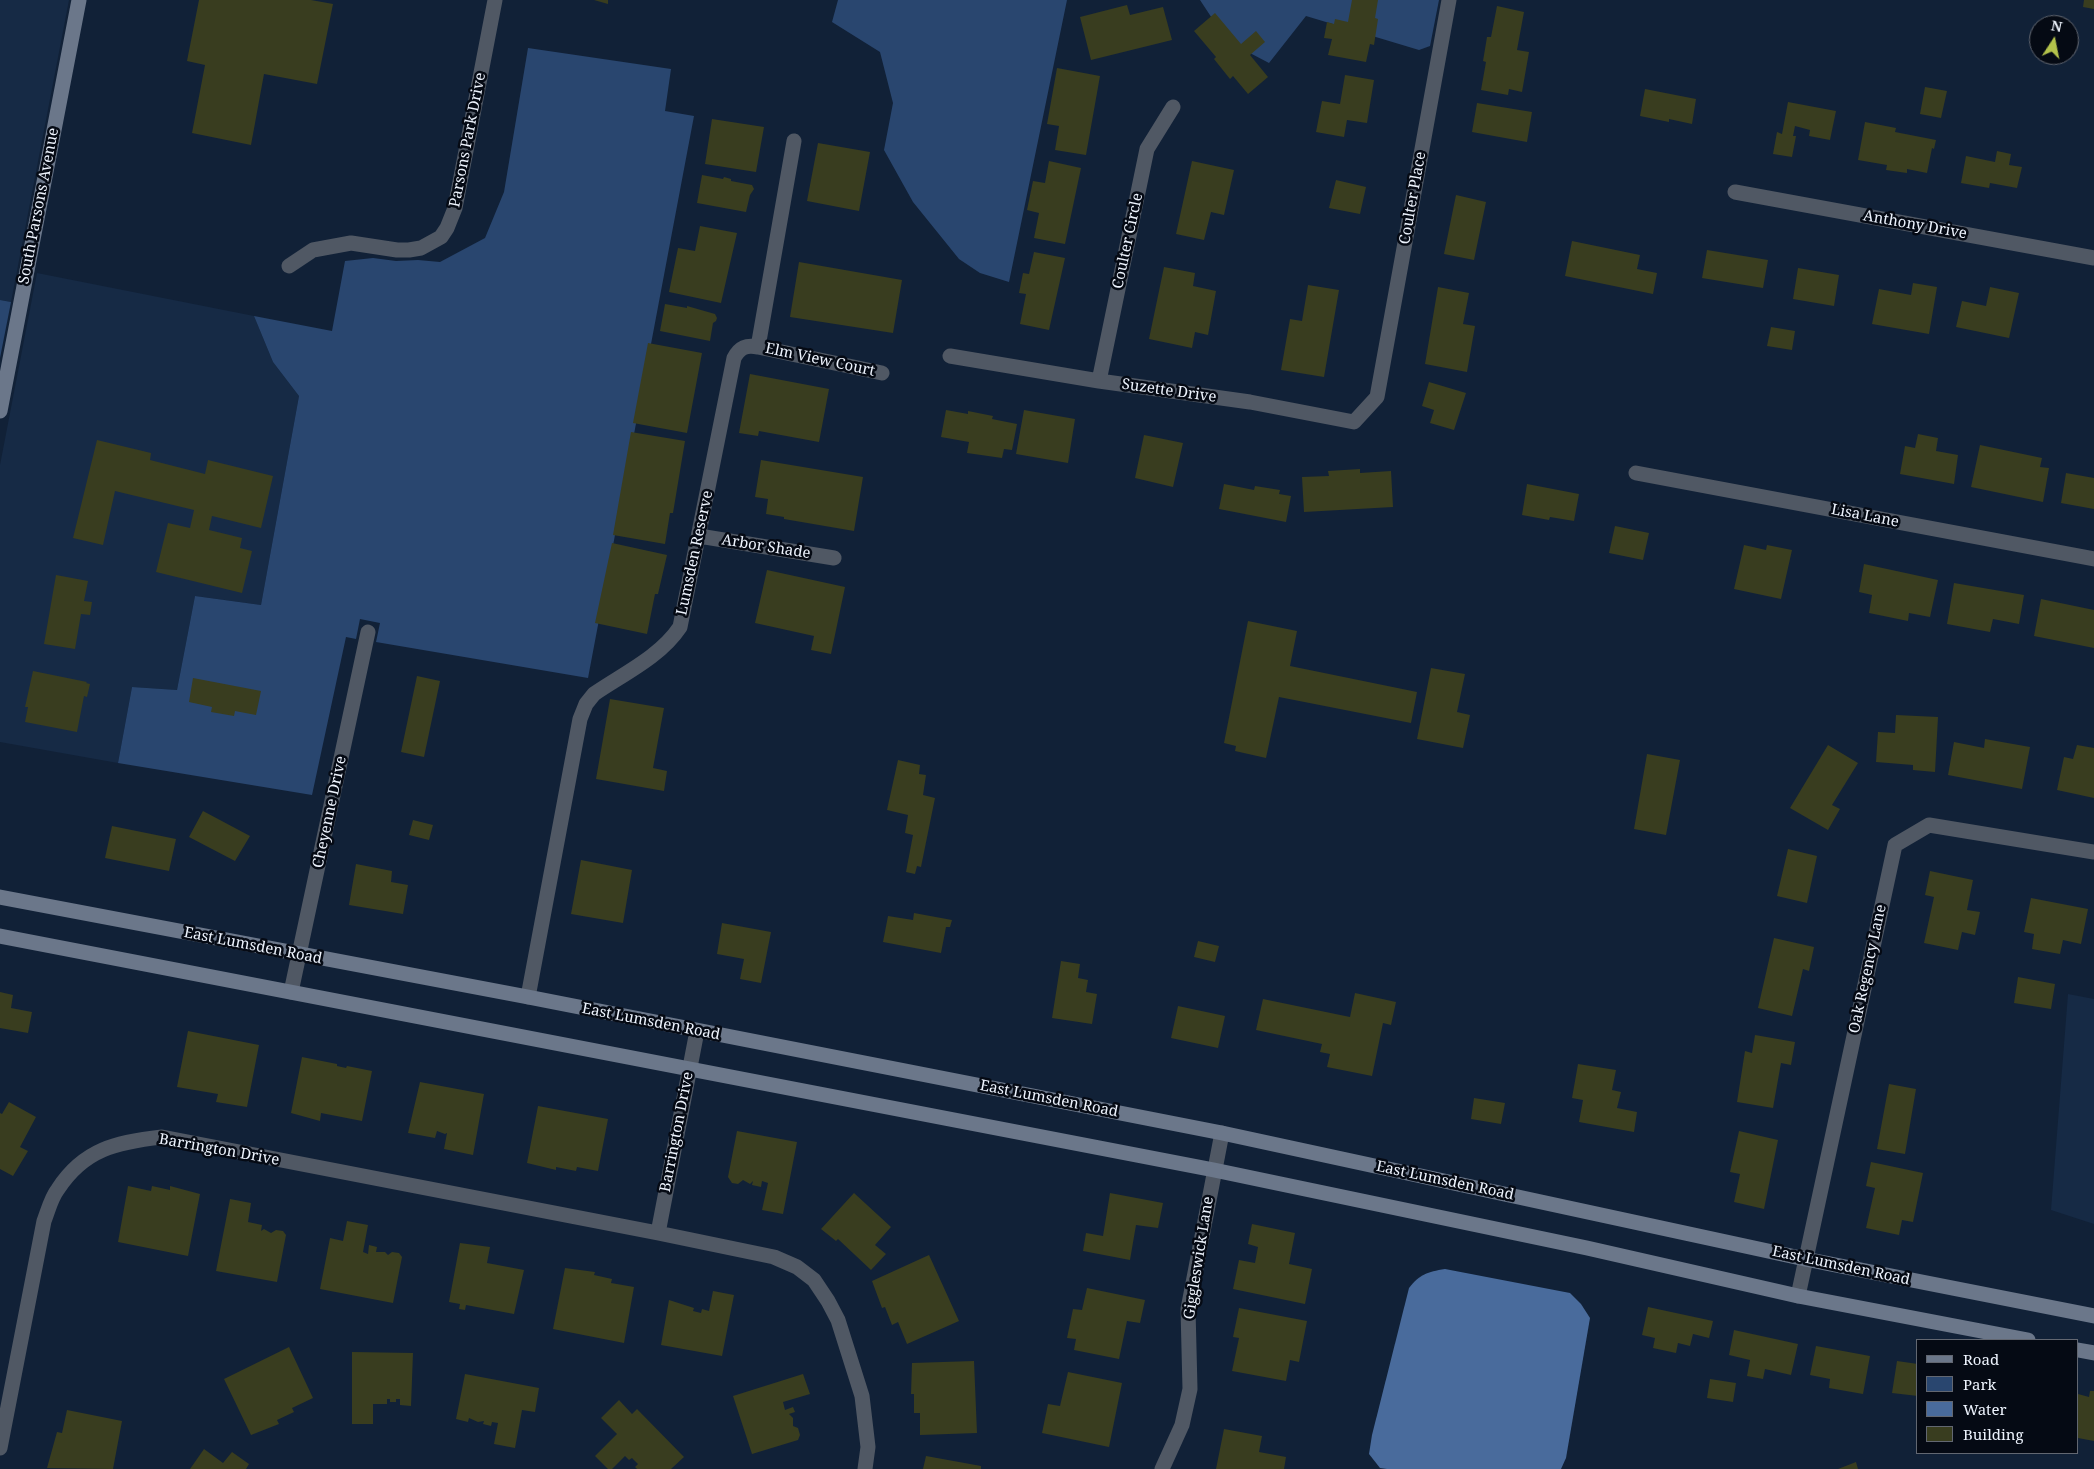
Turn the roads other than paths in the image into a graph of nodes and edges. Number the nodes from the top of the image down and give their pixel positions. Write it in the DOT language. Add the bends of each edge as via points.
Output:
graph roads {
  1 [pos="79,0"];
  2 [pos="495,0"];
  3 [pos="1449,0"];
  4 [pos="1173,107"];
  5 [pos="794,141"];
  6 [pos="1735,192"];
  7 [pos="2094,258"];
  8 [pos="289,266"];
  9 [pos="758,347"];
  10 [pos="950,356"];
  11 [pos="882,373"];
  12 [pos="1100,382"];
  13 [pos="1376,397"];
  14 [pos="0,411"];
  15 [pos="1636,473"];
  16 [pos="699,536"];
  17 [pos="834,558"];
  18 [pos="2094,559"];
  19 [pos="368,632"];
  20 [pos="2094,852"];
  21 [pos="0,897"];
  22 [pos="0,936"];
  23 [pos="299,955"];
  24 [pos="291,992"];
  25 [pos="528,997"];
  26 [pos="697,1031"];
  27 [pos="689,1069"];
  28 [pos="1222,1133"];
  29 [pos="1214,1170"];
  30 [pos="658,1233"];
  31 [pos="1805,1259"];
  32 [pos="1798,1296"];
  33 [pos="2094,1316"];
  34 [pos="2023,1339"];
  35 [pos="2079,1350"];
  36 [pos="2094,1353"];
  37 [pos="0,1448"];
  38 [pos="865,1469"];
  39 [pos="1162,1469"];
  1 -- 14 [label="main road, South Parsons Avenue"];
  2 -- 8 [label="street, Parsons Park Drive" via="455,208 441,236 421,248 410,250 351,243 313,250"];
  3 -- 13 [label="street, Coulter Place"];
  4 -- 12 [label="street, Coulter Circle" via="1147,149"];
  5 -- 9 [label="street"];
  6 -- 7 [label="street, Anthony Drive"];
  9 -- 11 [label="street, Elm View Court"];
  9 -- 16 [label="street, Lumsden Reserve" via="748,346 739,350 734,358"];
  10 -- 12 [label="street, Suzette Drive"];
  12 -- 13 [label="street, Suzette Drive" via="1250,402 1354,422"];
  15 -- 18 [label="street, Lisa Lane"];
  16 -- 17 [label="street, Arbor Shade"];
  16 -- 25 [label="street, Lumsden Reserve" via="680,627 659,650 594,694 580,719"];
  19 -- 23 [label="street, Cheyenne Drive"];
  20 -- 31 [label="street, Oak Regency Lane" via="1929,825 1895,845"];
  21 -- 23 [label="main road, East Lumsden Road"];
  22 -- 24 [label="main road"];
  23 -- 24 [label="street, Cheyenne Drive"];
  23 -- 25 [label="main road, East Lumsden Road"];
  24 -- 27 [label="main road"];
  25 -- 26 [label="main road, East Lumsden Road"];
  26 -- 27 [label="street, Barrington Drive"];
  26 -- 28 [label="main road, East Lumsden Road"];
  27 -- 29 [label="main road"];
  27 -- 30 [label="street, Barrington Drive"];
  28 -- 29 [label="street, Giggleswick Lane"];
  28 -- 31 [label="main road, East Lumsden Road"];
  29 -- 32 [label="main road"];
  29 -- 39 [label="street, Giggleswick Lane" via="1188,1309 1190,1389 1182,1425"];
  30 -- 37 [label="street, Barrington Drive" via="162,1137 115,1144 88,1157 72,1172 57,1190 44,1221"];
  30 -- 38 [label="street, Barrington Drive" via="774,1257 797,1266 814,1280 838,1320 862,1396 868,1447"];
  31 -- 32 [label="street, Oak Regency Lane"];
  31 -- 33 [label="main road, East Lumsden Road"];
  32 -- 34 [label="main road"];
  35 -- 36 [label="main road"];
}
